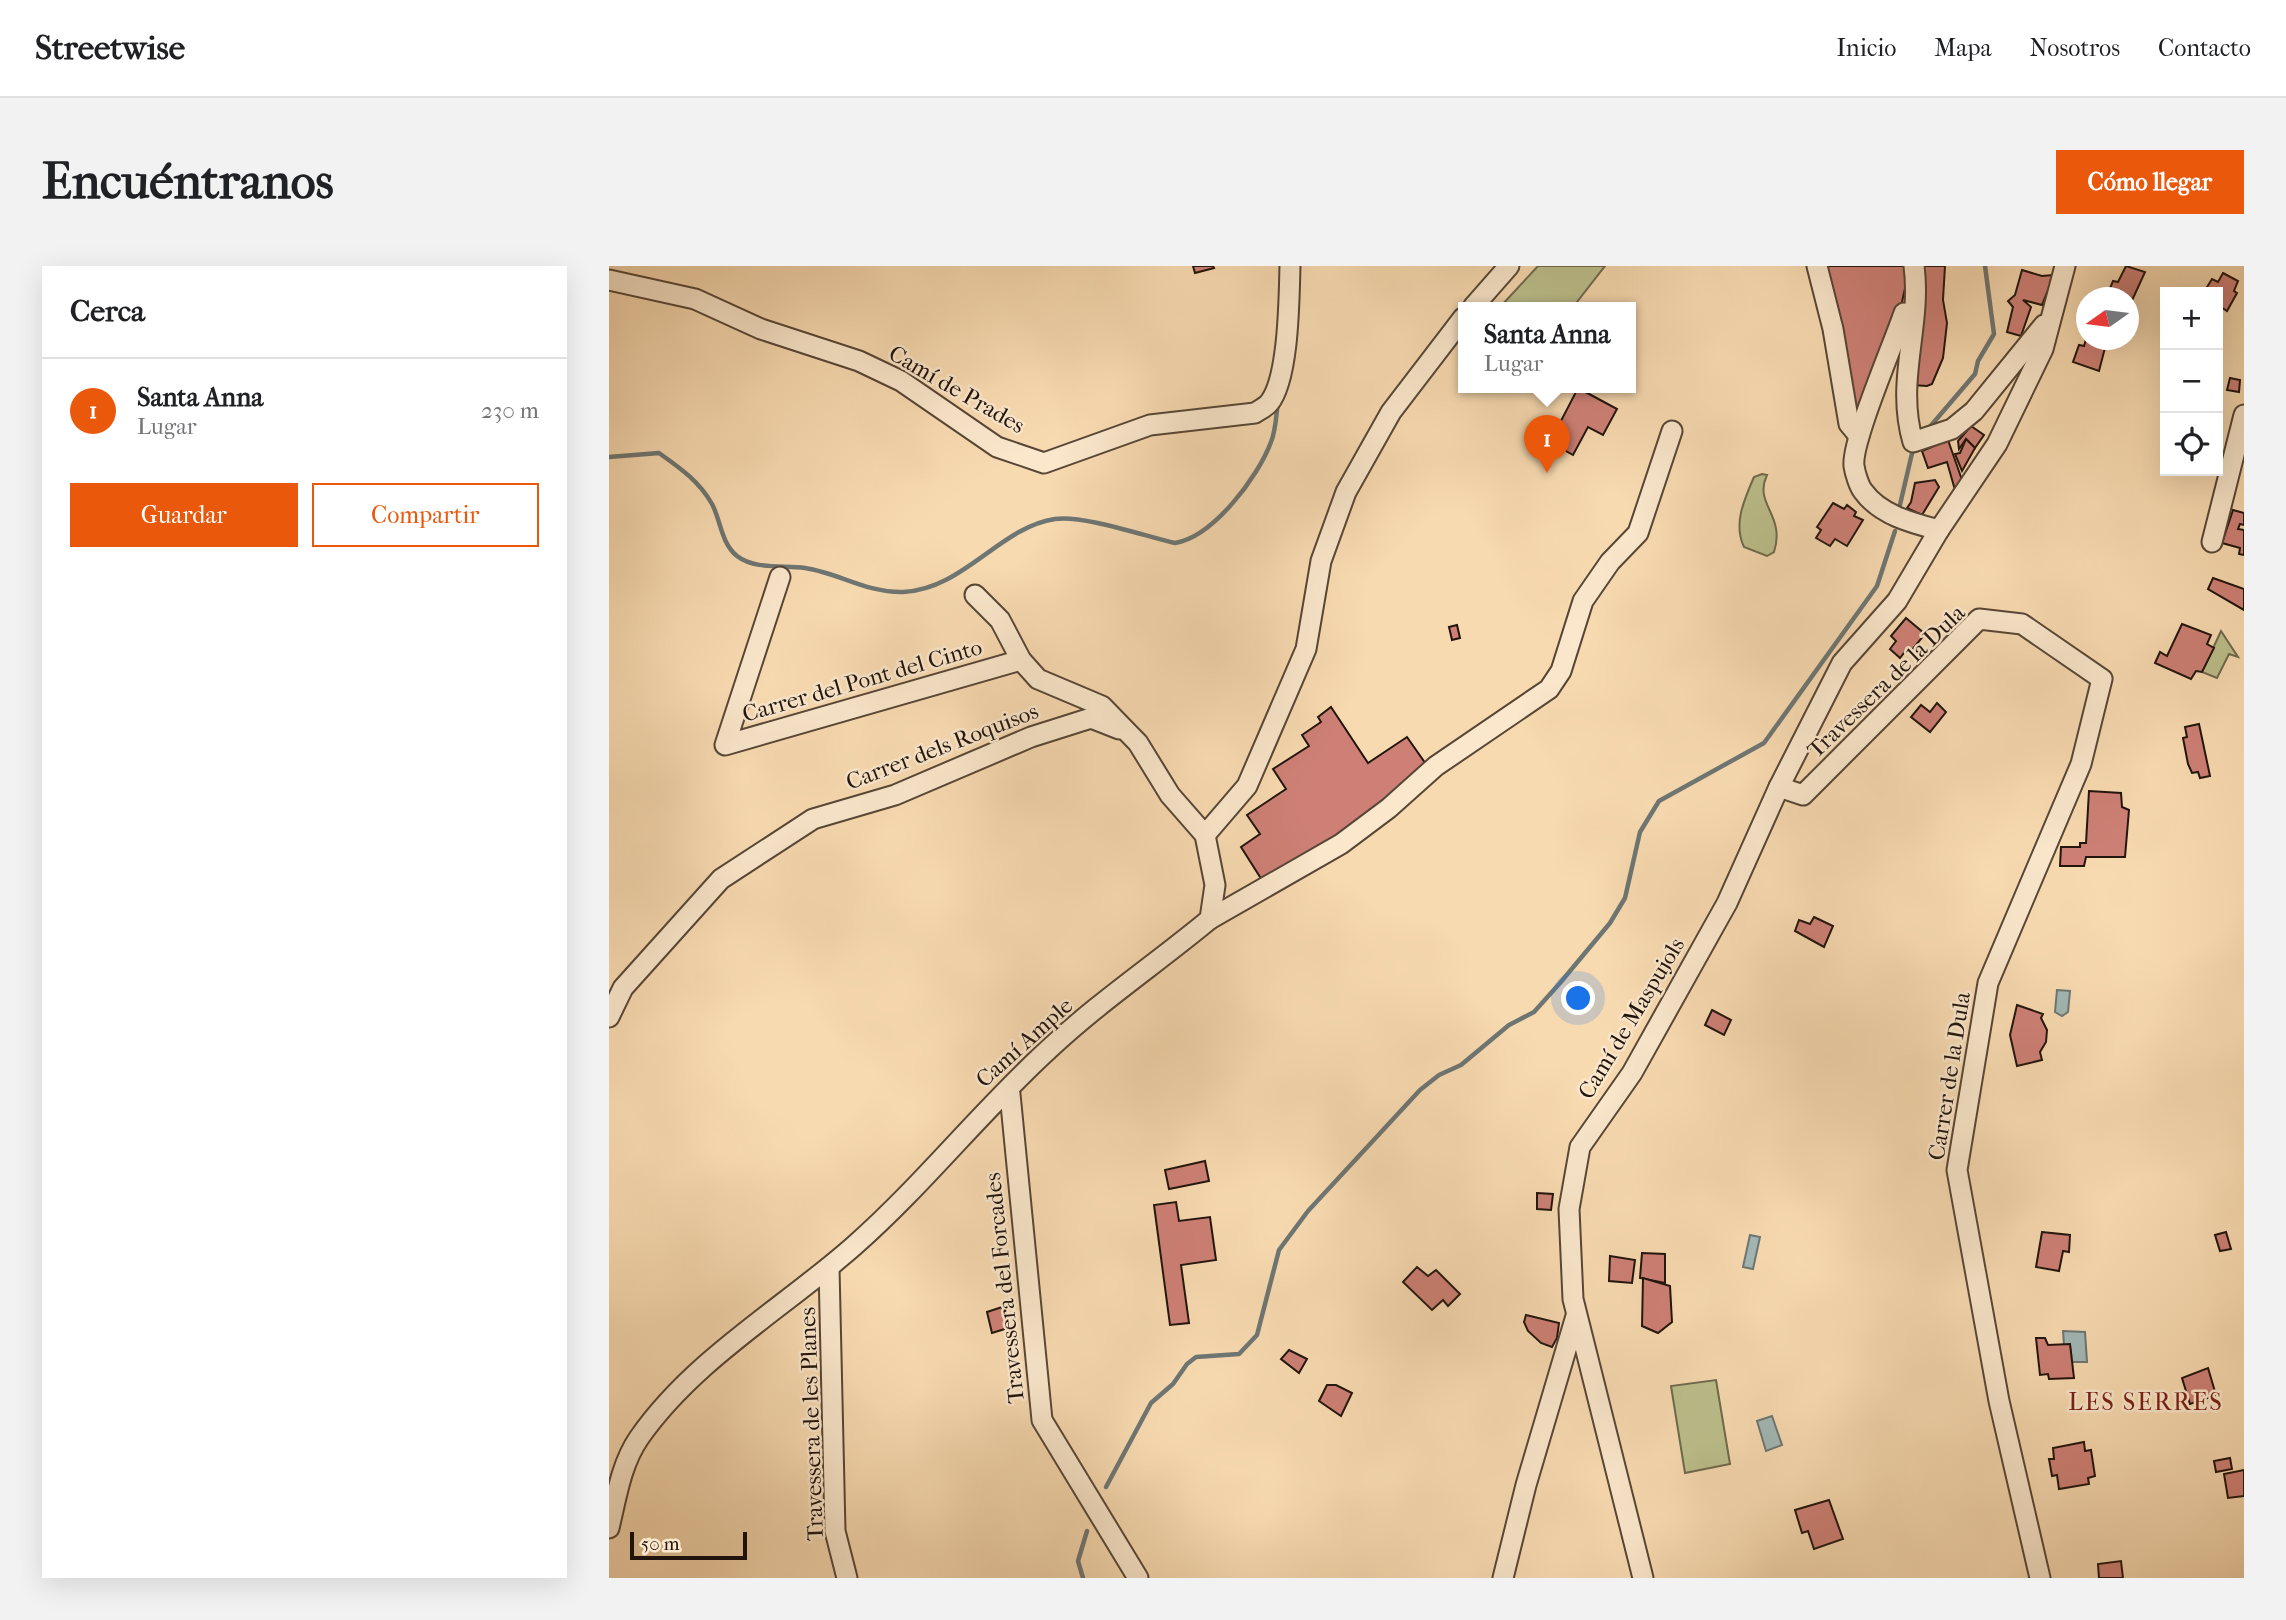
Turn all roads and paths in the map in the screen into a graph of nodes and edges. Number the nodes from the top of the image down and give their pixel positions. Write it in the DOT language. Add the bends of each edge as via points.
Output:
graph roads {
  1 [pos="1290,266"];
  2 [pos="1509,266"];
  3 [pos="1817,266"];
  4 [pos="2065,266"];
  5 [pos="1914,271"];
  6 [pos="609,280"];
  7 [pos="1477,302"];
  8 [pos="2052,312"];
  9 [pos="1458,325"];
  10 [pos="2244,415"];
  11 [pos="1672,431"];
  12 [pos="1859,436"];
  13 [pos="1939,530"];
  14 [pos="2213,542"];
  15 [pos="780,577"];
  16 [pos="975,595"];
  17 [pos="1021,660"];
  18 [pos="2102,679"];
  19 [pos="1123,730"];
  20 [pos="1779,787"];
  21 [pos="1205,835"];
  22 [pos="1210,919"];
  23 [pos="609,1017"];
  24 [pos="1010,1094"];
  25 [pos="829,1268"];
  26 [pos="1576,1315"];
  27 [pos="609,1528"];
  28 [pos="847,1578"];
  29 [pos="1138,1578"];
  30 [pos="1503,1578"];
  31 [pos="1643,1578"];
  32 [pos="2040,1578"];
  1 -- 6 [label="street, Camí de Prades" via="1288,327 1278,384 1269,404 1255,413 1150,425 1044,463 997,447 901,381 859,361 761,329 695,299"];
  2 -- 7 [label="street"];
  3 -- 12 [label="street" via="1849,424"];
  4 -- 8 [label="street, Camí de Maspujols"];
  5 -- 8 [label="street" via="1905,389 1905,417 1913,442 1952,429 1974,411"];
  5 -- 12 [label="street" via="1893,348"];
  8 -- 13 [label="street, Camí de Maspujols" via="2043,349 1997,444"];
  9 -- 21 [label="street" via="1391,412 1346,492 1321,561 1306,649 1247,786"];
  10 -- 14 [label="street"];
  11 -- 22 [label="street, Camí Ample" via="1638,533 1610,562 1583,601 1560,671 1549,689 1436,766 1341,844"];
  12 -- 13 [label="street" via="1854,465 1862,490 1881,508"];
  13 -- 20 [label="street, Camí de Maspujols" via="1897,601 1842,663"];
  15 -- 17 [label="street, Carrer del Pont del Cinto" via="725,745"];
  16 -- 17 [label="street" via="1000,620"];
  17 -- 19 [label="street" via="1038,679 1102,706"];
  18 -- 20 [label="street, Travessera de la Dula" via="2022,624 1979,619 1803,795"];
  18 -- 32 [label="street, Carrer de la Dula" via="2081,764 1988,984 1957,1171 1999,1401"];
  19 -- 21 [label="street" via="1138,743 1170,795"];
  19 -- 23 [label="street, Carrer dels Roquisos" via="1091,719 1082,721 1031,737 895,795 814,819 721,879 623,988"];
  20 -- 26 [label="street, Camí de Maspujols" via="1727,903 1632,1073 1580,1147 1569,1209"];
  21 -- 22 [label="street" via="1215,885"];
  22 -- 25 [label="street, Camí Ample" via="1051,1047 883,1220"];
  24 -- 29 [label="street, Travessera del Forcades" via="1042,1420"];
  25 -- 27 [label="street, Camí Ample" via="714,1359 669,1401 637,1440 618,1486"];
  25 -- 28 [label="street, Travessera de les Planes" via="835,1531"];
  26 -- 30 [label="street"];
  26 -- 31 [label="street, Camí de Maspujols"];
}
